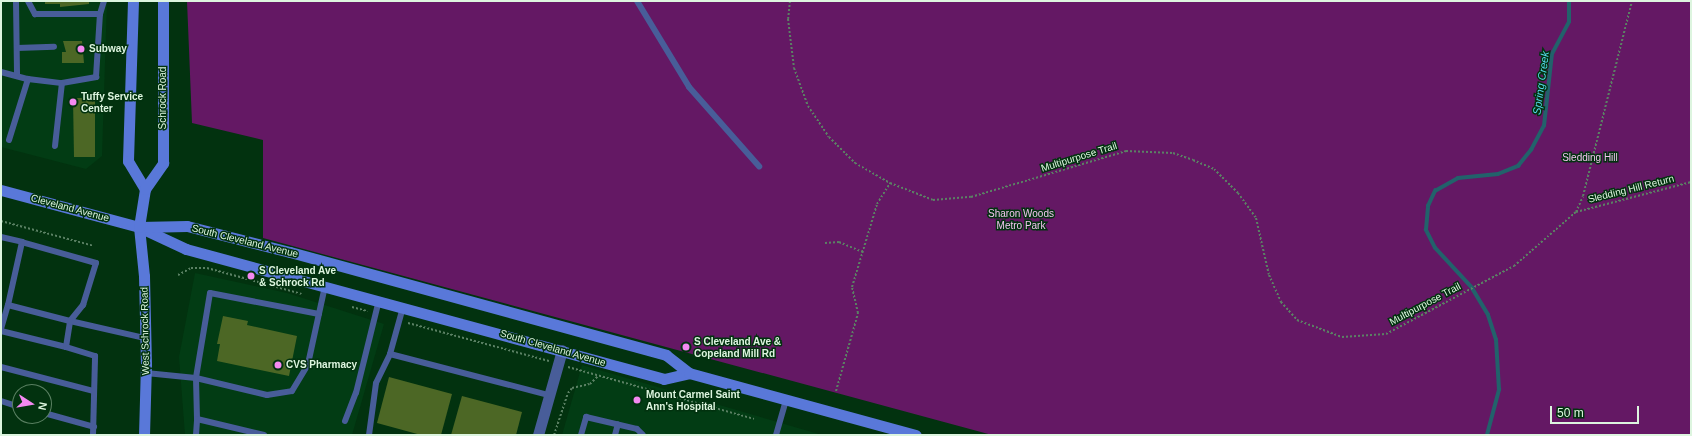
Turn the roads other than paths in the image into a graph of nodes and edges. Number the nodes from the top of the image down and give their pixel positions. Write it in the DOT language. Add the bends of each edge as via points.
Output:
graph roads {
  1 [pos="16,1"];
  2 [pos="28,1"];
  3 [pos="104,1"];
  4 [pos="133,1"];
  5 [pos="163,1"];
  6 [pos="637,1"];
  7 [pos="100,14"];
  8 [pos="54,47"];
  9 [pos="17,48"];
  10 [pos="1,72"];
  11 [pos="17,76"];
  12 [pos="28,79"];
  13 [pos="62,83"];
  14 [pos="9,140"];
  15 [pos="55,146"];
  16 [pos="759,166"];
  17 [pos="145,189"];
  18 [pos="1,190"];
  19 [pos="139,227"];
  20 [pos="1,237"];
  21 [pos="22,242"];
  22 [pos="325,286"];
  23 [pos="379,300"];
  24 [pos="8,305"];
  25 [pos="403,307"];
  26 [pos="319,314"];
  27 [pos="70,321"];
  28 [pos="1,330"];
  29 [pos="145,338"];
  30 [pos="66,347"];
  31 [pos="562,350"];
  32 [pos="390,354"];
  33 [pos="1,367"];
  34 [pos="146,373"];
  35 [pos="689,373"];
  36 [pos="196,378"];
  37 [pos="94,391"];
  38 [pos="549,395"];
  39 [pos="786,400"];
  40 [pos="1,401"];
  41 [pos="12,404"];
  42 [pos="52,415"];
  43 [pos="197,419"];
  44 [pos="345,421"];
  45 [pos="618,424"];
  46 [pos="94,427"];
  47 [pos="93,435"];
  48 [pos="144,435"];
  49 [pos="196,435"];
  50 [pos="264,435"];
  51 [pos="369,435"];
  52 [pos="538,435"];
  53 [pos="581,435"];
  54 [pos="615,435"];
  55 [pos="643,435"];
  56 [pos="776,435"];
  57 [pos="916,435"];
  1 -- 9 [label="lane"];
  2 -- 7 [label="lane" via="34,14"];
  3 -- 7 [label="lane"];
  4 -- 17 [label="main road" via="128,161"];
  5 -- 17 [label="main road, Schrock Road" via="163,163"];
  6 -- 16 [label="lane" via="689,87"];
  7 -- 13 [label="lane" via="96,77"];
  8 -- 9 [label="lane"];
  9 -- 11 [label="lane"];
  10 -- 11 [label="lane"];
  11 -- 12 [label="lane"];
  12 -- 13 [label="lane"];
  12 -- 14 [label="lane"];
  13 -- 15 [label="lane"];
  17 -- 19 [label="main road, Schrock Road"];
  18 -- 19 [label="main road, Cleveland Avenue"];
  19 -- 22 [label="main road, South Cleveland Avenue" via="186,249"];
  19 -- 29 [label="main road, West Schrock Road" via="144,276"];
  19 -- 35 [label="main road, South Cleveland Avenue" via="187,226 290,252 666,355"];
  20 -- 21 [label="lane"];
  21 -- 24 [label="lane"];
  21 -- 27 [label="lane" via="96,263 83,305"];
  22 -- 23 [label="main road, South Cleveland Avenue"];
  22 -- 26 [label="lane"];
  23 -- 25 [label="main road, South Cleveland Avenue"];
  23 -- 44 [label="lane" via="356,393"];
  24 -- 27 [label="lane"];
  24 -- 28 [label="lane"];
  25 -- 31 [label="main road, South Cleveland Avenue"];
  25 -- 32 [label="lane"];
  26 -- 36 [label="lane" via="308,364 292,391 267,395"];
  26 -- 36 [label="lane" via="210,293"];
  27 -- 29 [label="lane"];
  27 -- 30 [label="lane"];
  28 -- 30 [label="lane"];
  29 -- 34 [label="main road, West Schrock Road"];
  30 -- 37 [label="lane" via="95,356"];
  31 -- 35 [label="main road, South Cleveland Avenue" via="664,379"];
  31 -- 38 [label="street"];
  32 -- 38 [label="lane"];
  32 -- 51 [label="lane" via="376,383"];
  33 -- 37 [label="lane"];
  34 -- 36 [label="lane"];
  34 -- 48 [label="main road, West Schrock Road"];
  35 -- 39 [label="main road, South Cleveland Avenue"];
  36 -- 43 [label="lane"];
  37 -- 46 [label="lane"];
  38 -- 52 [label="street"];
  39 -- 56 [label="lane"];
  39 -- 57 [label="main road, South Cleveland Avenue"];
  40 -- 41 [label="lane"];
  42 -- 46 [label="lane"];
  43 -- 49 [label="lane"];
  43 -- 50 [label="lane"];
  45 -- 53 [label="lane" via="586,416"];
  45 -- 54 [label="lane"];
  45 -- 55 [label="lane" via="637,429"];
  46 -- 47 [label="lane"];
}
